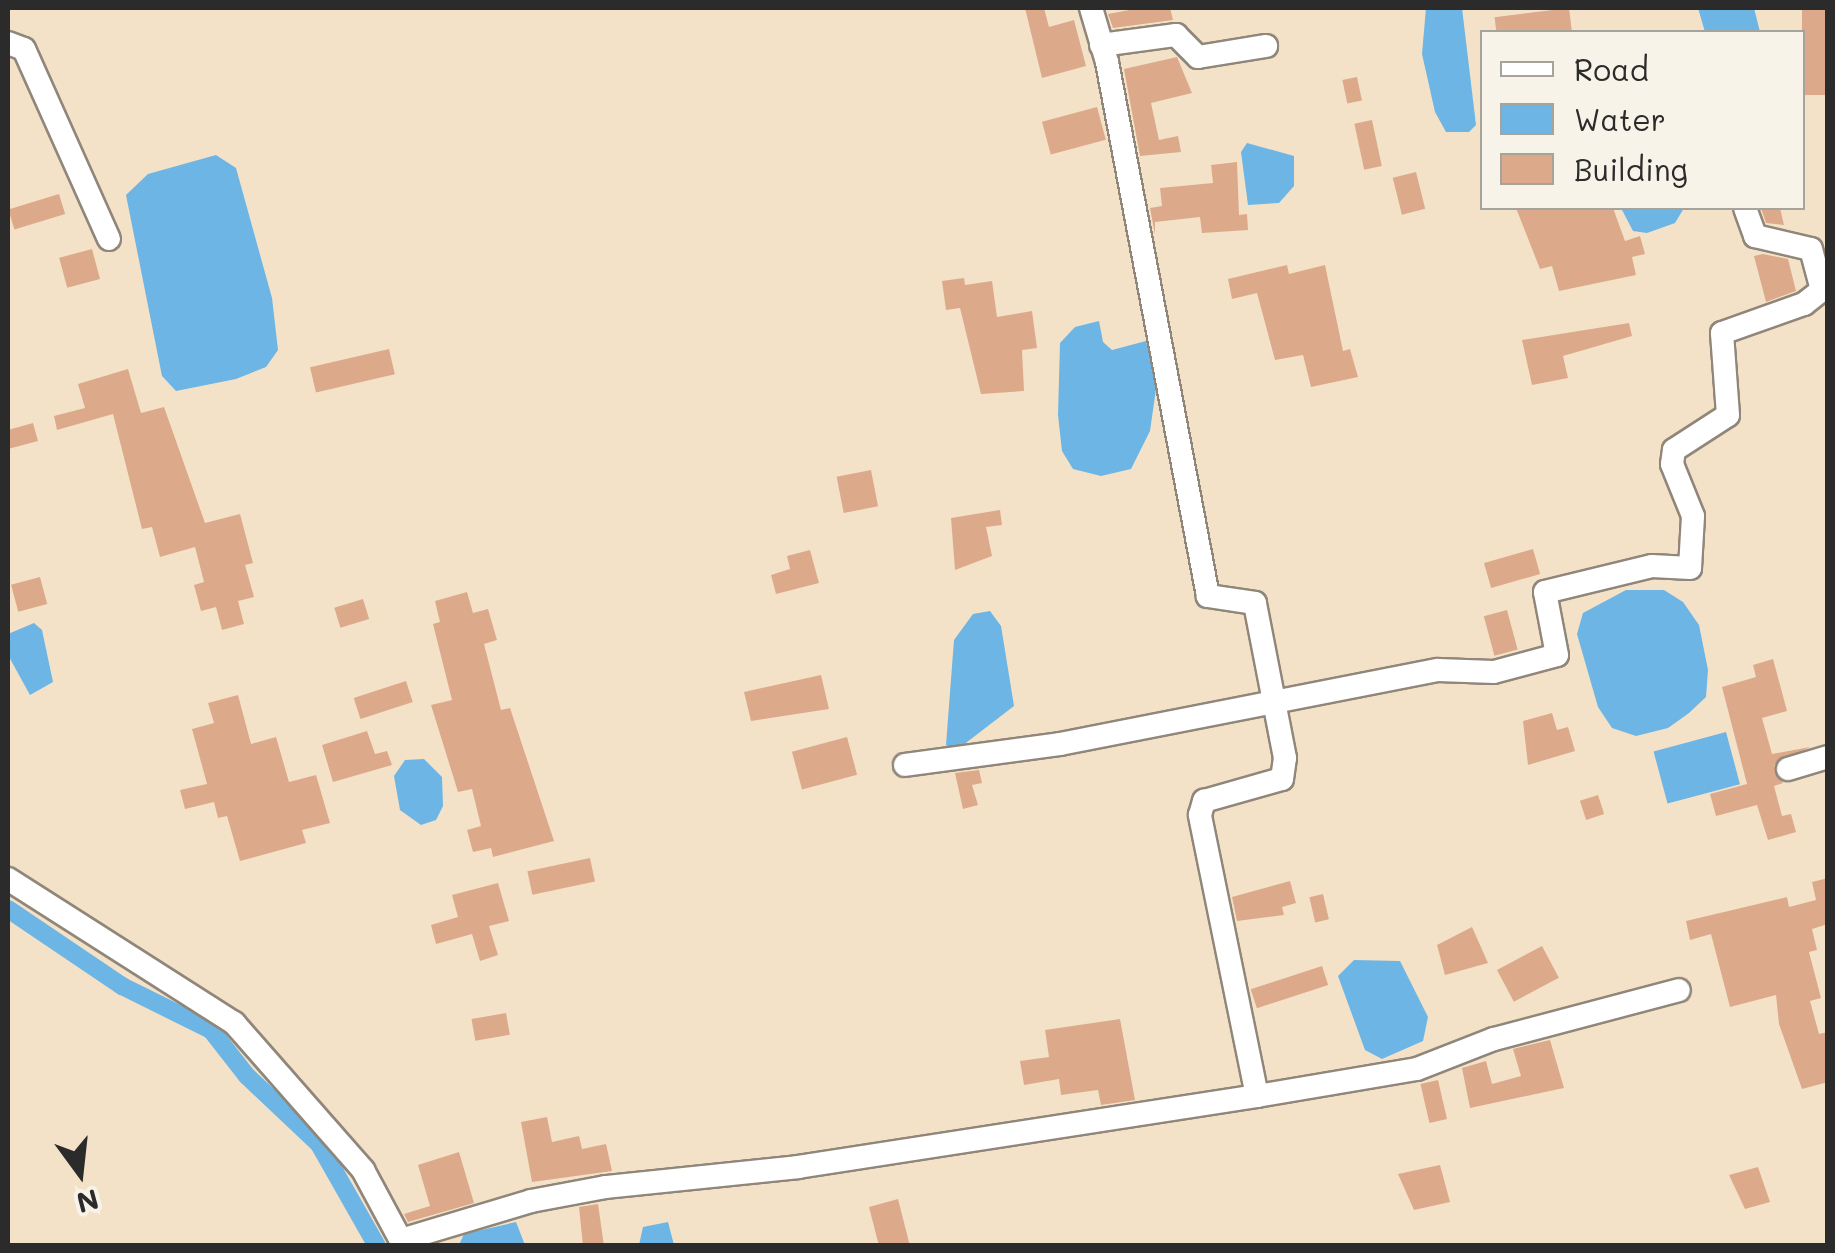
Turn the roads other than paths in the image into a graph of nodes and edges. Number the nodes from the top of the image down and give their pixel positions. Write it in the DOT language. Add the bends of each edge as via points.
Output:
graph roads {
  1 [pos="1090,8"];
  2 [pos="8,43"];
  3 [pos="1101,45"];
  4 [pos="1266,46"];
  5 [pos="1746,210"];
  6 [pos="110,239"];
  7 [pos="1824,286"];
  8 [pos="1275,704"];
  9 [pos="1828,757"];
  10 [pos="906,764"];
  11 [pos="1788,769"];
  12 [pos="8,879"];
  13 [pos="1679,990"];
  14 [pos="1257,1096"];
  15 [pos="403,1243"];
  1 -- 3 [label="street"];
  2 -- 6 [label="street" via="24,50"];
  3 -- 4 [label="street" via="1176,35 1198,57"];
  3 -- 8 [label="street" via="1208,596 1255,603"];
  5 -- 7 [label="street" via="1754,236 1811,249"];
  7 -- 8 [label="street" via="1804,304 1722,333 1728,415 1674,450 1672,464 1693,516 1690,568 1652,566 1545,592 1556,655 1494,672 1438,670"];
  8 -- 10 [label="street"];
  8 -- 14 [label="street" via="1286,758 1282,779 1204,801 1200,816"];
  9 -- 11 [label="street"];
  12 -- 15 [label="street" via="234,1022 363,1170"];
  13 -- 14 [label="street" via="1494,1039 1418,1068"];
  14 -- 15 [label="street" via="798,1167 606,1187 455,1221"];
}
